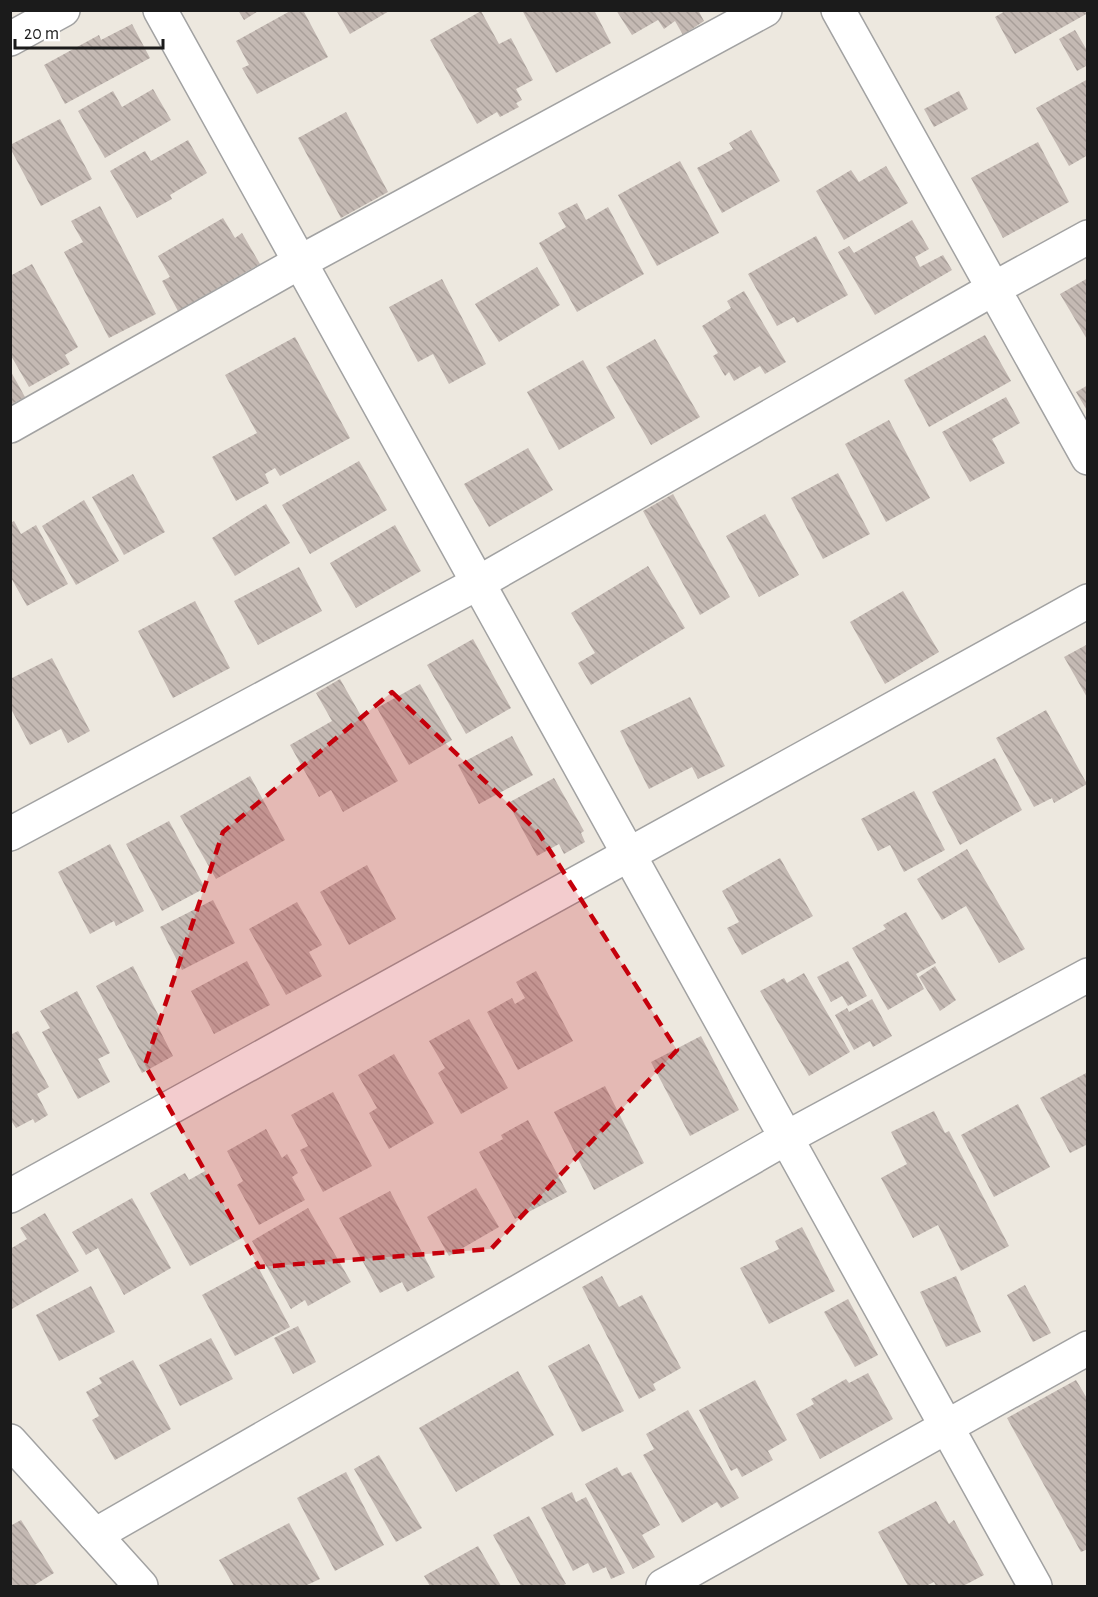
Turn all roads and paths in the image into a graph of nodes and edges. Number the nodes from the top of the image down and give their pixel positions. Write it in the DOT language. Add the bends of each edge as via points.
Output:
graph roads {
  1 [pos="63,10"];
  2 [pos="160,10"];
  3 [pos="765,10"];
  4 [pos="838,10"];
  5 [pos="10,39"];
  6 [pos="1088,237"];
  7 [pos="300,262"];
  8 [pos="993,289"];
  9 [pos="10,426"];
  10 [pos="1088,458"];
  11 [pos="478,584"];
  12 [pos="1088,601"];
  13 [pos="10,834"];
  14 [pos="629,855"];
  15 [pos="1088,975"];
  16 [pos="786,1138"];
  17 [pos="10,1196"];
  18 [pos="1088,1348"];
  19 [pos="946,1426"];
  20 [pos="10,1441"];
  21 [pos="95,1535"];
  22 [pos="131,1584"];
  23 [pos="663,1587"];
  24 [pos="1035,1587"];
  1 -- 5 [label="street"];
  2 -- 7 [label="street"];
  3 -- 7 [label="street"];
  4 -- 8 [label="street"];
  6 -- 8 [label="street"];
  7 -- 9 [label="street"];
  7 -- 11 [label="street"];
  8 -- 10 [label="street"];
  8 -- 11 [label="street"];
  11 -- 13 [label="street"];
  11 -- 14 [label="street"];
  12 -- 14 [label="street"];
  14 -- 16 [label="street"];
  14 -- 17 [label="street"];
  15 -- 16 [label="street"];
  16 -- 19 [label="street"];
  16 -- 21 [label="street"];
  18 -- 19 [label="street"];
  19 -- 23 [label="street"];
  19 -- 24 [label="street"];
  20 -- 21 [label="street"];
  21 -- 22 [label="street"];
}
